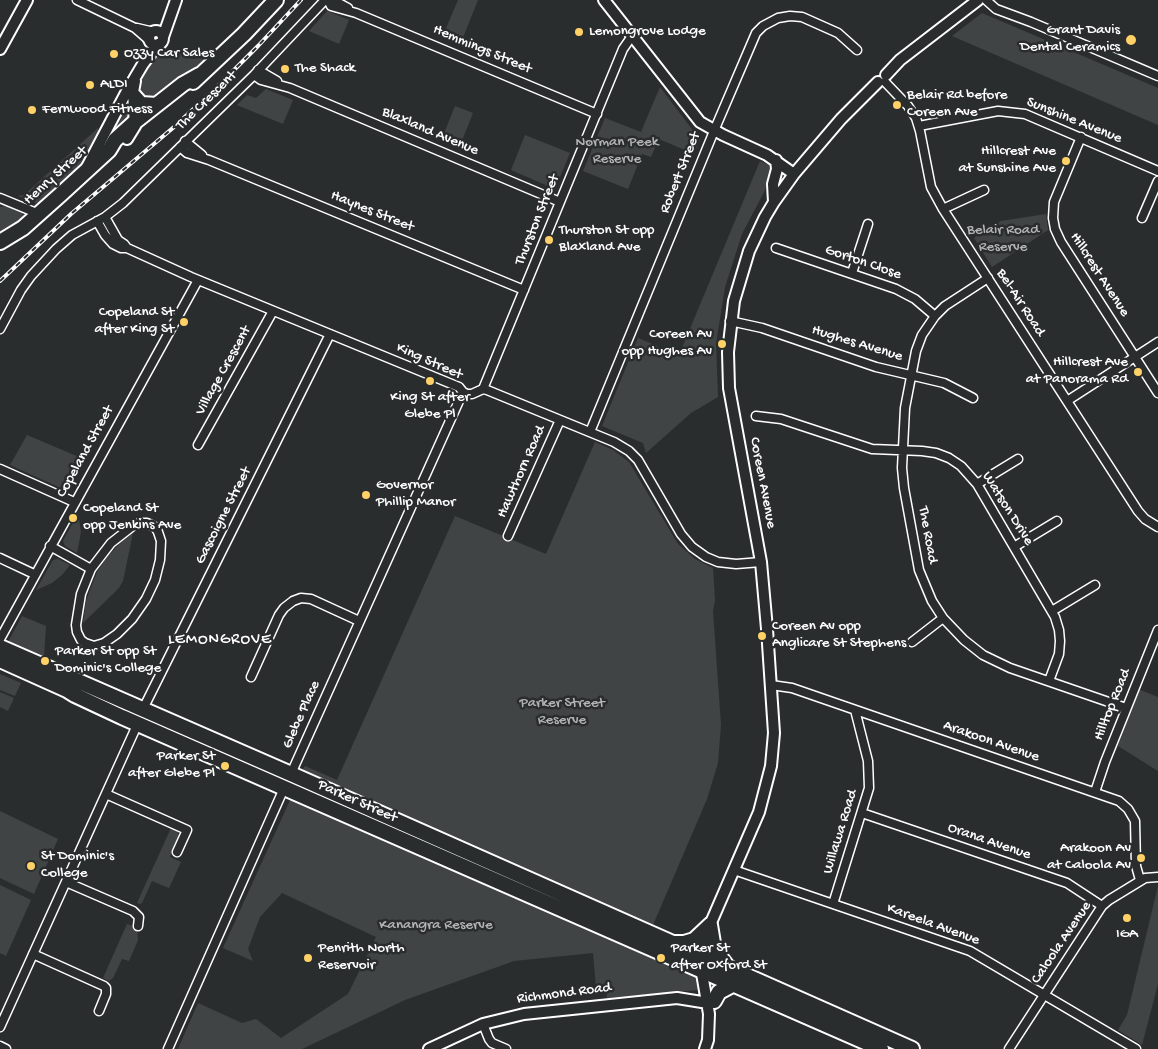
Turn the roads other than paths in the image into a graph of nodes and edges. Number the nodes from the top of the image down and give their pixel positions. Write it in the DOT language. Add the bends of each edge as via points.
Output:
graph roads {
  1 [pos="27,0"];
  2 [pos="77,0"];
  3 [pos="276,0"];
  4 [pos="327,0"];
  5 [pos="333,0"];
  6 [pos="604,0"];
  7 [pos="978,0"];
  8 [pos="986,0"];
  9 [pos="174,4"];
  10 [pos="356,13"];
  11 [pos="632,36"];
  12 [pos="155,38"];
  13 [pos="0,50"];
  14 [pos="856,50"];
  15 [pos="256,72"];
  16 [pos="199,75"];
  17 [pos="137,76"];
  18 [pos="1158,76"];
  19 [pos="883,80"];
  20 [pos="133,92"];
  21 [pos="158,103"];
  22 [pos="597,114"];
  23 [pos="136,121"];
  24 [pos="919,126"];
  25 [pos="714,131"];
  26 [pos="1081,137"];
  27 [pos="127,139"];
  28 [pos="182,144"];
  29 [pos="109,150"];
  30 [pos="776,160"];
  31 [pos="1158,171"];
  32 [pos="83,174"];
  33 [pos="794,174"];
  34 [pos="1158,181"];
  35 [pos="984,190"];
  36 [pos="0,198"];
  37 [pos="560,202"];
  38 [pos="774,202"];
  39 [pos="943,209"];
  40 [pos="39,214"];
  41 [pos="105,218"];
  42 [pos="1142,218"];
  43 [pos="97,221"];
  44 [pos="868,224"];
  45 [pos="0,242"];
  46 [pos="127,248"];
  47 [pos="776,248"];
  48 [pos="852,273"];
  49 [pos="988,278"];
  50 [pos="198,280"];
  51 [pos="524,290"];
  52 [pos="273,311"];
  53 [pos="935,316"];
  54 [pos="730,321"];
  55 [pos="0,329"];
  56 [pos="330,334"];
  57 [pos="1158,342"];
  58 [pos="1135,357"];
  59 [pos="911,375"];
  60 [pos="483,389"];
  61 [pos="462,392"];
  62 [pos="1158,393"];
  63 [pos="973,398"];
  64 [pos="1067,400"];
  65 [pos="756,416"];
  66 [pos="560,420"];
  67 [pos="590,432"];
  68 [pos="198,445"];
  69 [pos="902,450"];
  70 [pos="1018,459"];
  71 [pos="0,469"];
  72 [pos="977,484"];
  73 [pos="74,502"];
  74 [pos="1057,521"];
  75 [pos="1158,527"];
  76 [pos="508,536"];
  77 [pos="50,546"];
  78 [pos="1014,547"];
  79 [pos="0,558"];
  80 [pos="761,562"];
  81 [pos="91,569"];
  82 [pos="34,574"];
  83 [pos="1095,584"];
  84 [pos="1052,611"];
  85 [pos="943,618"];
  86 [pos="359,621"];
  87 [pos="1158,630"];
  88 [pos="0,638"];
  89 [pos="912,642"];
  90 [pos="0,648"];
  91 [pos="0,660"];
  92 [pos="251,677"];
  93 [pos="1050,681"];
  94 [pos="771,685"];
  95 [pos="1126,708"];
  96 [pos="142,709"];
  97 [pos="855,710"];
  98 [pos="138,724"];
  99 [pos="291,774"];
  100 [pos="285,788"];
  101 [pos="1095,792"];
  102 [pos="106,794"];
  103 [pos="862,813"];
  104 [pos="177,852"];
  105 [pos="734,870"];
  106 [pos="1158,877"];
  107 [pos="1140,880"];
  108 [pos="66,882"];
  109 [pos="833,904"];
  110 [pos="1102,906"];
  111 [pos="710,925"];
  112 [pos="138,926"];
  113 [pos="675,942"];
  114 [pos="33,954"];
  115 [pos="704,955"];
  116 [pos="726,965"];
  117 [pos="705,973"];
  118 [pos="734,984"];
  119 [pos="1044,994"];
  120 [pos="711,1002"];
  121 [pos="99,1011"];
  122 [pos="483,1024"];
  123 [pos="0,1027"];
  124 [pos="706,1045"];
  125 [pos="0,1046"];
  126 [pos="6,1049"];
  127 [pos="168,1049"];
  128 [pos="430,1049"];
  129 [pos="506,1049"];
  130 [pos="881,1049"];
  131 [pos="912,1049"];
  132 [pos="1009,1049"];
  133 [pos="1136,1049"];
  1 -- 13 [label="street"];
  2 -- 12 [label="street"];
  3 -- 16 [label="highway"];
  4 -- 10 [label="street, Hemmings Street" via="331,6"];
  4 -- 15 [label="street, The Crescent"];
  5 -- 10 [label="street, Hemmings Street"];
  6 -- 11 [label="street"];
  7 -- 19 [label="street, Coreen Avenue" via="900,60"];
  8 -- 18 [label="street" via="996,9"];
  9 -- 12 [label="street"];
  10 -- 22 [label="street, Hemmings Street"];
  11 -- 22 [label="street, Thurston Street" via="623,49"];
  11 -- 25 [label="street" via="696,119"];
  12 -- 17 [label="street"];
  14 -- 25 [label="street, Robert Street" via="838,33 807,19 796,16 768,22 753,38"];
  15 -- 28 [label="street, The Crescent"];
  15 -- 37 [label="street, Blaxland Avenue"];
  16 -- 21 [label="highway, Henry Street"];
  16 -- 27 [label="highway, Henry Street"];
  17 -- 20 [label="street"];
  17 -- 32 [label="street"];
  19 -- 24 [label="street, Bel-Air Road" via="908,106"];
  19 -- 33 [label="street, Coreen Avenue" via="841,119"];
  20 -- 21 [label="street" via="142,102"];
  20 -- 23 [label="street"];
  21 -- 23 [label="highway, Henry Street"];
  22 -- 37 [label="street, Thurston Street"];
  23 -- 27 [label="street"];
  23 -- 29 [label="highway, Henry Street"];
  24 -- 26 [label="street, Sunshine Avenue" via="1011,111 1032,116"];
  24 -- 39 [label="street, Bel-Air Road" via="930,184"];
  25 -- 30 [label="street"];
  25 -- 67 [label="street, Robert Street"];
  26 -- 31 [label="street, Sunshine Avenue"];
  26 -- 58 [label="street, Hillcrest Avenue" via="1056,197 1053,211 1055,229"];
  27 -- 29 [label="highway, Henry Street"];
  28 -- 41 [label="street, The Crescent"];
  28 -- 51 [label="street, Haynes Street" via="210,160"];
  29 -- 32 [label="highway, Henry Street"];
  30 -- 33 [label="street"];
  30 -- 38 [label="street"];
  32 -- 40 [label="highway, Henry Street"];
  33 -- 38 [label="street, Coreen Avenue"];
  34 -- 42 [label="street"];
  35 -- 39 [label="street"];
  36 -- 40 [label="street"];
  37 -- 51 [label="street, Thurston Street"];
  38 -- 54 [label="street, Coreen Avenue" via="747,256"];
  39 -- 49 [label="street, Bel-Air Road"];
  40 -- 45 [label="highway, Henry Street"];
  41 -- 43 [label="street, The Crescent"];
  41 -- 46 [label="street, King Street" via="118,240"];
  43 -- 46 [label="street, King Street" via="113,244"];
  43 -- 55 [label="street, The Crescent" via="72,235 44,262 21,290"];
  44 -- 48 [label="street"];
  46 -- 50 [label="street, King Street"];
  47 -- 48 [label="street, Gorton Close"];
  48 -- 53 [label="street, Gorton Close" via="903,292"];
  49 -- 53 [label="street, The Road"];
  49 -- 64 [label="street, Bel-Air Road"];
  50 -- 52 [label="street, King Street"];
  50 -- 73 [label="street, Copeland Street"];
  51 -- 60 [label="street, Thurston Street"];
  52 -- 56 [label="street, King Street"];
  52 -- 68 [label="street, Village Crescent"];
  53 -- 59 [label="street, The Road" via="919,343"];
  54 -- 59 [label="street, Hughes Avenue"];
  54 -- 80 [label="street, Coreen Avenue" via="729,388"];
  56 -- 61 [label="street, King Street" via="459,387"];
  56 -- 96 [label="street, Gascoigne Street"];
  57 -- 58 [label="street"];
  58 -- 62 [label="street, Hillcrest Avenue"];
  58 -- 64 [label="street"];
  59 -- 63 [label="street, Hughes Avenue" via="944,382"];
  59 -- 69 [label="street, The Road"];
  60 -- 61 [label="street, King Street" via="469,394"];
  60 -- 66 [label="street"];
  61 -- 86 [label="street, Glebe Place"];
  64 -- 75 [label="street, Bel-Air Road" via="1138,511"];
  65 -- 69 [label="street, Watson Drive" via="781,419 862,447"];
  66 -- 67 [label="street"];
  66 -- 76 [label="street, Hawthorn Road"];
  67 -- 80 [label="street" via="634,455 681,534 696,551 725,564"];
  69 -- 72 [label="street, Watson Drive" via="945,456 961,466"];
  69 -- 85 [label="street, The Road" via="904,488 917,566"];
  70 -- 72 [label="street"];
  71 -- 73 [label="street"];
  72 -- 78 [label="street, Watson Drive"];
  73 -- 77 [label="street, Copeland Street"];
  74 -- 78 [label="street"];
  77 -- 81 [label="street"];
  77 -- 82 [label="street, Copeland Street"];
  78 -- 84 [label="street, Watson Drive"];
  79 -- 82 [label="street"];
  80 -- 94 [label="street, Coreen Avenue"];
  81 -- 81 [label="street" via="111,543 134,525 147,523 158,532 160,560 148,594 122,630 94,646 81,640 76,625 81,594"];
  82 -- 88 [label="street, Copeland Street"];
  83 -- 84 [label="street"];
  84 -- 93 [label="street, Watson Drive" via="1060,641"];
  85 -- 89 [label="street"];
  85 -- 93 [label="street, The Road" via="964,640 990,658"];
  86 -- 92 [label="street" via="315,600 293,600 279,615"];
  86 -- 99 [label="street, Glebe Place"];
  87 -- 95 [label="street, Hilltop Road"];
  90 -- 96 [label="highway, Parker Street"];
  91 -- 98 [label="highway, Parker Street"];
  93 -- 95 [label="street, The Road"];
  94 -- 97 [label="street, Arakoon Avenue" via="792,688"];
  94 -- 105 [label="street, Coreen Avenue" via="774,734 769,776 759,812"];
  95 -- 101 [label="street, Hilltop Road"];
  96 -- 99 [label="highway, Parker Street"];
  97 -- 101 [label="street, Arakoon Avenue"];
  97 -- 103 [label="street, Willawa Road" via="869,773 869,788"];
  98 -- 100 [label="highway, Parker Street"];
  98 -- 102 [label="street"];
  99 -- 100 [label="street, Glebe Place"];
  99 -- 113 [label="highway, Parker Street"];
  100 -- 117 [label="highway, Parker Street"];
  100 -- 127 [label="street, Glebe Place"];
  101 -- 107 [label="street, Arakoon Avenue" via="1119,801 1133,816"];
  102 -- 104 [label="street" via="187,830"];
  102 -- 108 [label="street"];
  103 -- 109 [label="street, Willawa Road"];
  103 -- 110 [label="street, Orana Avenue" via="1067,883"];
  105 -- 109 [label="street, Kareela Avenue"];
  105 -- 111 [label="street, Coreen Avenue"];
  106 -- 107 [label="street, Caloola Avenue"];
  107 -- 110 [label="street, Caloola Avenue"];
  108 -- 112 [label="street" via="133,911 139,916"];
  108 -- 114 [label="street"];
  109 -- 119 [label="street, Kareela Avenue" via="970,951"];
  110 -- 119 [label="street, Caloola Avenue"];
  111 -- 113 [label="highway" via="694,940"];
  111 -- 115 [label="street, Coreen Avenue"];
  111 -- 116 [label="highway" via="714,949"];
  113 -- 115 [label="highway, Parker Street"];
  114 -- 121 [label="street" via="104,986 106,994"];
  114 -- 123 [label="street"];
  115 -- 116 [label="highway"];
  115 -- 117 [label="street, Coreen Avenue"];
  116 -- 131 [label="highway"];
  117 -- 118 [label="highway"];
  117 -- 120 [label="street, Coreen Avenue"];
  118 -- 120 [label="highway" via="718,992"];
  118 -- 130 [label="highway"];
  119 -- 132 [label="street, Caloola Avenue"];
  119 -- 133 [label="street, Kareela Avenue"];
  120 -- 122 [label="street, Richmond Road" via="677,998 602,1005 524,1014"];
  120 -- 124 [label="street, Coreen Avenue" via="714,1023"];
  122 -- 128 [label="street, Richmond Road"];
  122 -- 129 [label="street" via="489,1039"];
  125 -- 126 [label="street"];
}
